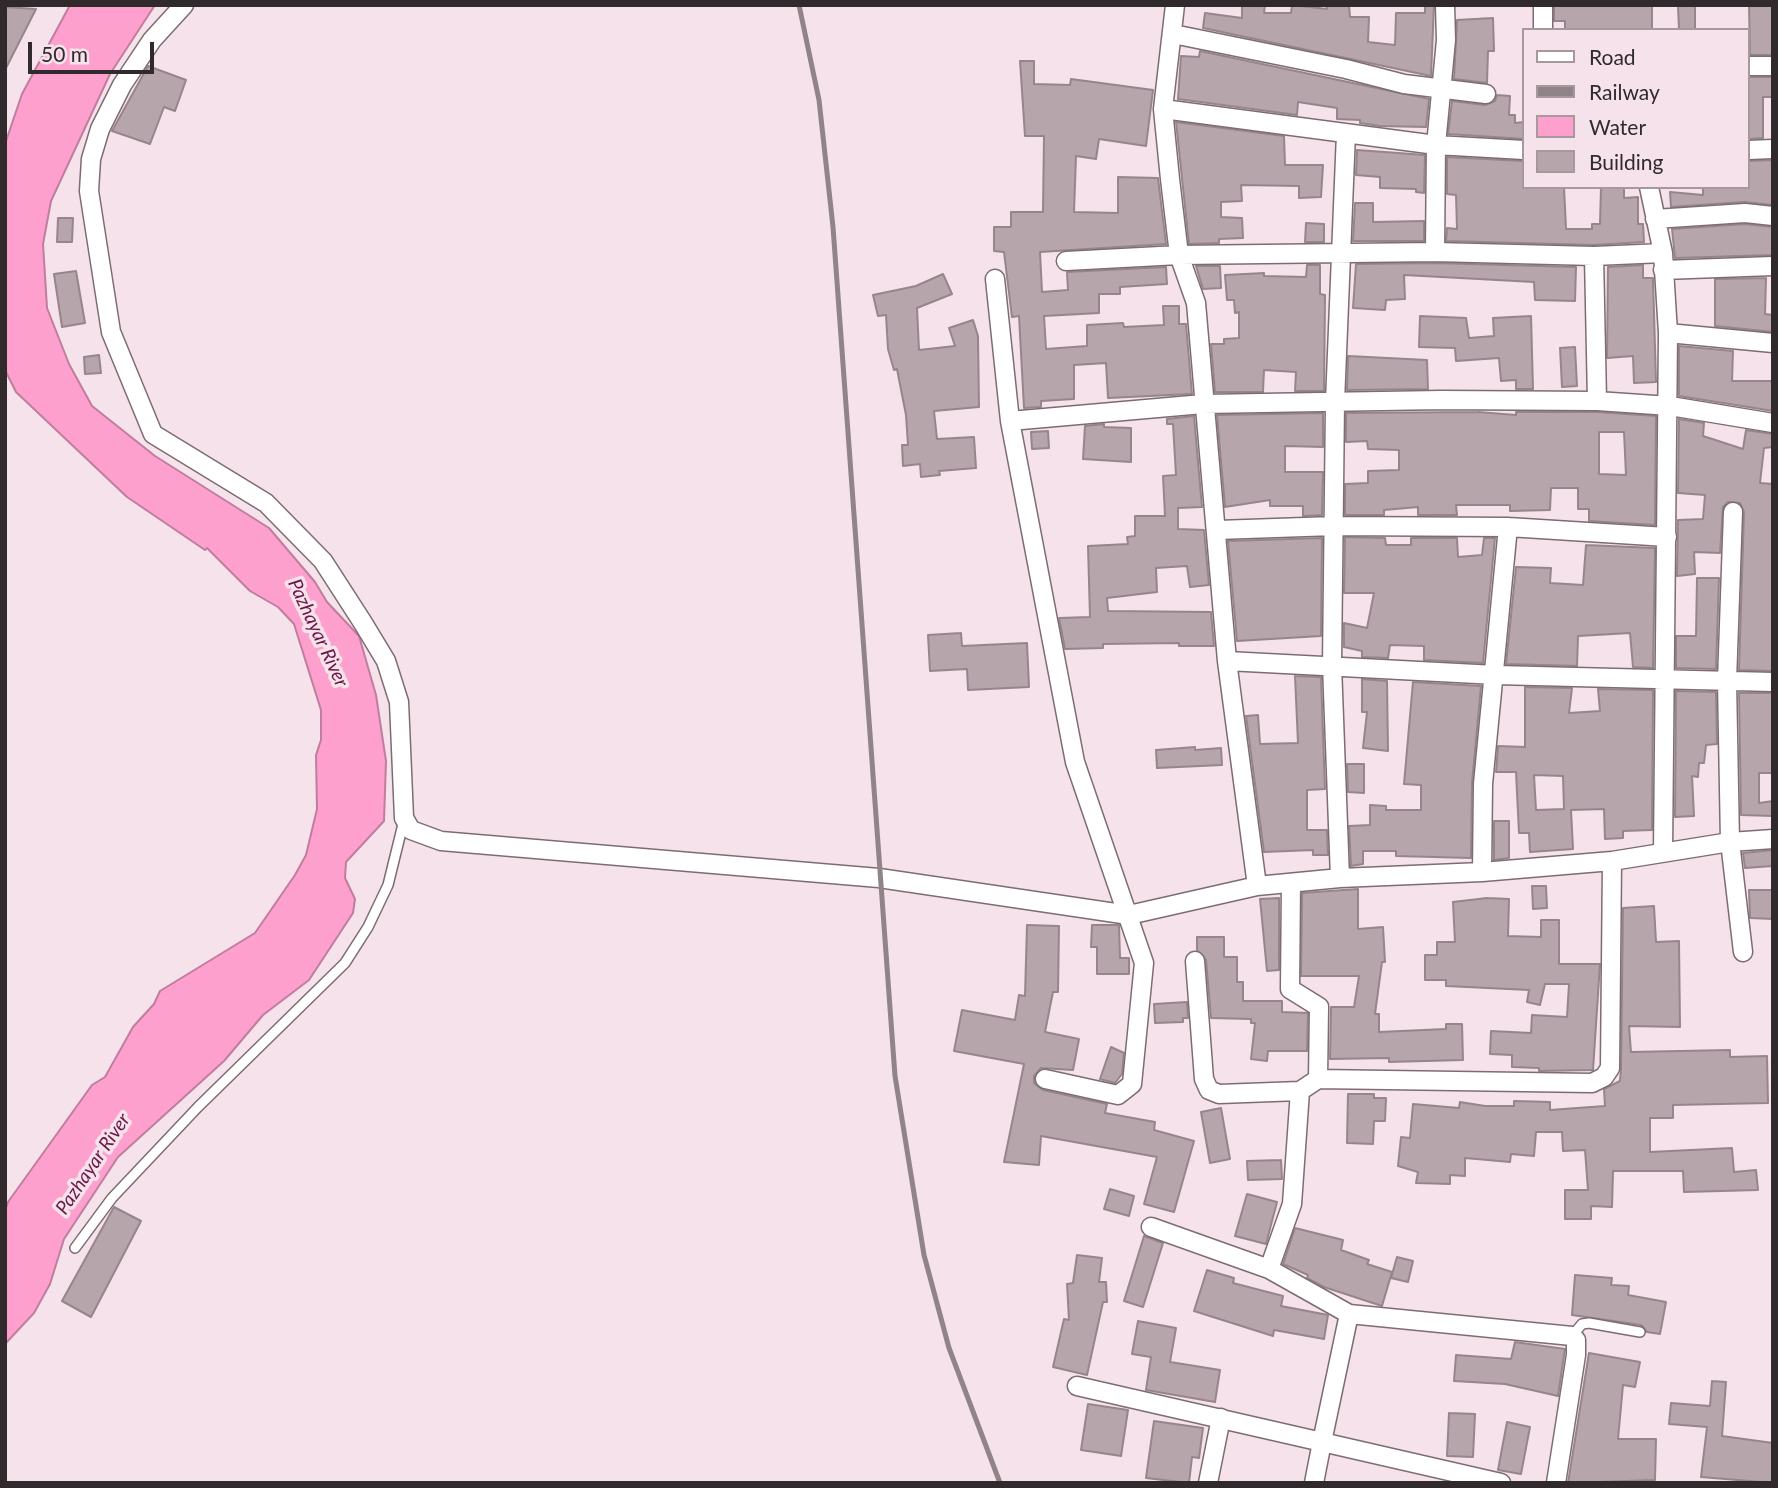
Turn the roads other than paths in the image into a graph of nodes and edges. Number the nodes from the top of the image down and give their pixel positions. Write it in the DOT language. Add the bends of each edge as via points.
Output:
graph roads {
  1 [pos="184,5"];
  2 [pos="1175,5"];
  3 [pos="1445,5"];
  4 [pos="1543,5"];
  5 [pos="1543,28"];
  6 [pos="1173,34"];
  7 [pos="1750,66"];
  8 [pos="1773,66"];
  9 [pos="1440,90"];
  10 [pos="1486,94"];
  11 [pos="1163,109"];
  12 [pos="1346,132"];
  13 [pos="1436,145"];
  14 [pos="1773,149"];
  15 [pos="1522,150"];
  16 [pos="1750,150"];
  17 [pos="1649,189"];
  18 [pos="1773,216"];
  19 [pos="1655,219"];
  20 [pos="1435,252"];
  21 [pos="1342,254"];
  22 [pos="1179,256"];
  23 [pos="1594,256"];
  24 [pos="1066,261"];
  25 [pos="1663,261"];
  26 [pos="1773,265"];
  27 [pos="995,279"];
  28 [pos="1668,333"];
  29 [pos="1773,343"];
  30 [pos="1597,401"];
  31 [pos="1335,402"];
  32 [pos="1203,404"];
  33 [pos="1670,406"];
  34 [pos="1010,421"];
  35 [pos="1773,423"];
  36 [pos="1733,512"];
  37 [pos="1334,526"];
  38 [pos="1508,527"];
  39 [pos="1217,530"];
  40 [pos="1667,537"];
  41 [pos="1227,661"];
  42 [pos="1332,665"];
  43 [pos="1496,675"];
  44 [pos="1664,680"];
  45 [pos="1727,681"];
  46 [pos="1773,682"];
  47 [pos="404,818"];
  48 [pos="1773,839"];
  49 [pos="1730,842"];
  50 [pos="1663,852"];
  51 [pos="1612,861"];
  52 [pos="1482,872"];
  53 [pos="1340,878"];
  54 [pos="1291,883"];
  55 [pos="1257,886"];
  56 [pos="1129,915"];
  57 [pos="1742,952"];
  58 [pos="1195,961"];
  59 [pos="1045,1079"];
  60 [pos="1318,1079"];
  61 [pos="1300,1091"];
  62 [pos="1151,1227"];
  63 [pos="75,1248"];
  64 [pos="1269,1269"];
  65 [pos="1349,1314"];
  66 [pos="1640,1332"];
  67 [pos="1572,1336"];
  68 [pos="1077,1386"];
  69 [pos="1221,1418"];
  70 [pos="1322,1442"];
  71 [pos="1446,1476"];
  72 [pos="1208,1483"];
  73 [pos="1314,1483"];
  74 [pos="1501,1483"];
  75 [pos="1556,1483"];
  1 -- 47 [label="street" via="152,40 122,85 92,159 89,191 111,332 153,434 266,503 323,561 363,623 386,662 399,702"];
  2 -- 6 [label="street"];
  3 -- 9 [label="street"];
  4 -- 5 [label="street"];
  6 -- 9 [label="street"];
  6 -- 11 [label="street"];
  7 -- 8 [label="street"];
  9 -- 10 [label="street"];
  9 -- 13 [label="street"];
  11 -- 12 [label="street"];
  11 -- 22 [label="street"];
  12 -- 13 [label="street"];
  12 -- 21 [label="street"];
  13 -- 15 [label="street"];
  13 -- 20 [label="street"];
  14 -- 16 [label="street"];
  17 -- 19 [label="street"];
  18 -- 19 [label="street" via="1745,213"];
  19 -- 25 [label="street"];
  20 -- 21 [label="street"];
  20 -- 23 [label="street"];
  21 -- 22 [label="street"];
  21 -- 31 [label="street"];
  22 -- 24 [label="street"];
  22 -- 32 [label="street" via="1196,303"];
  23 -- 25 [label="street"];
  23 -- 30 [label="street"];
  25 -- 26 [label="street"];
  25 -- 28 [label="street"];
  27 -- 34 [label="street"];
  28 -- 29 [label="street"];
  28 -- 33 [label="street"];
  30 -- 31 [label="street"];
  30 -- 33 [label="street"];
  31 -- 32 [label="street"];
  31 -- 37 [label="street"];
  32 -- 34 [label="street"];
  32 -- 39 [label="street"];
  33 -- 35 [label="street"];
  33 -- 40 [label="street"];
  34 -- 56 [label="street" via="1075,762"];
  36 -- 45 [label="street"];
  37 -- 38 [label="street"];
  37 -- 39 [label="street"];
  37 -- 42 [label="street"];
  38 -- 40 [label="street"];
  38 -- 43 [label="street"];
  39 -- 41 [label="street"];
  40 -- 44 [label="street"];
  41 -- 42 [label="street"];
  41 -- 55 [label="street"];
  42 -- 43 [label="street"];
  42 -- 53 [label="street"];
  43 -- 44 [label="street"];
  43 -- 52 [label="street" via="1483,784"];
  44 -- 45 [label="street"];
  44 -- 50 [label="street"];
  45 -- 46 [label="street"];
  45 -- 49 [label="street"];
  47 -- 56 [label="street" via="411,830 442,841 879,878"];
  47 -- 63 [label="lane" via="388,885 345,963 198,1107 112,1198"];
  48 -- 49 [label="street"];
  49 -- 50 [label="street"];
  49 -- 57 [label="street"];
  50 -- 51 [label="street"];
  51 -- 52 [label="street"];
  51 -- 60 [label="street" via="1610,1068 1604,1077 1592,1083"];
  52 -- 53 [label="street"];
  53 -- 54 [label="street"];
  54 -- 55 [label="street"];
  54 -- 60 [label="street" via="1290,989 1320,1007"];
  55 -- 56 [label="street"];
  56 -- 59 [label="street" via="1144,963 1132,1084 1118,1095"];
  58 -- 61 [label="street" via="1204,1079 1209,1090 1219,1094"];
  60 -- 61 [label="street"];
  61 -- 64 [label="street" via="1292,1203"];
  62 -- 64 [label="street"];
  64 -- 65 [label="street"];
  65 -- 67 [label="street"];
  65 -- 70 [label="street"];
  66 -- 67 [label="lane" via="1589,1323"];
  67 -- 75 [label="street" via="1576,1355"];
  68 -- 69 [label="street"];
  69 -- 70 [label="street"];
  69 -- 72 [label="street"];
  70 -- 71 [label="street"];
  70 -- 73 [label="street"];
  71 -- 74 [label="street"];
}
